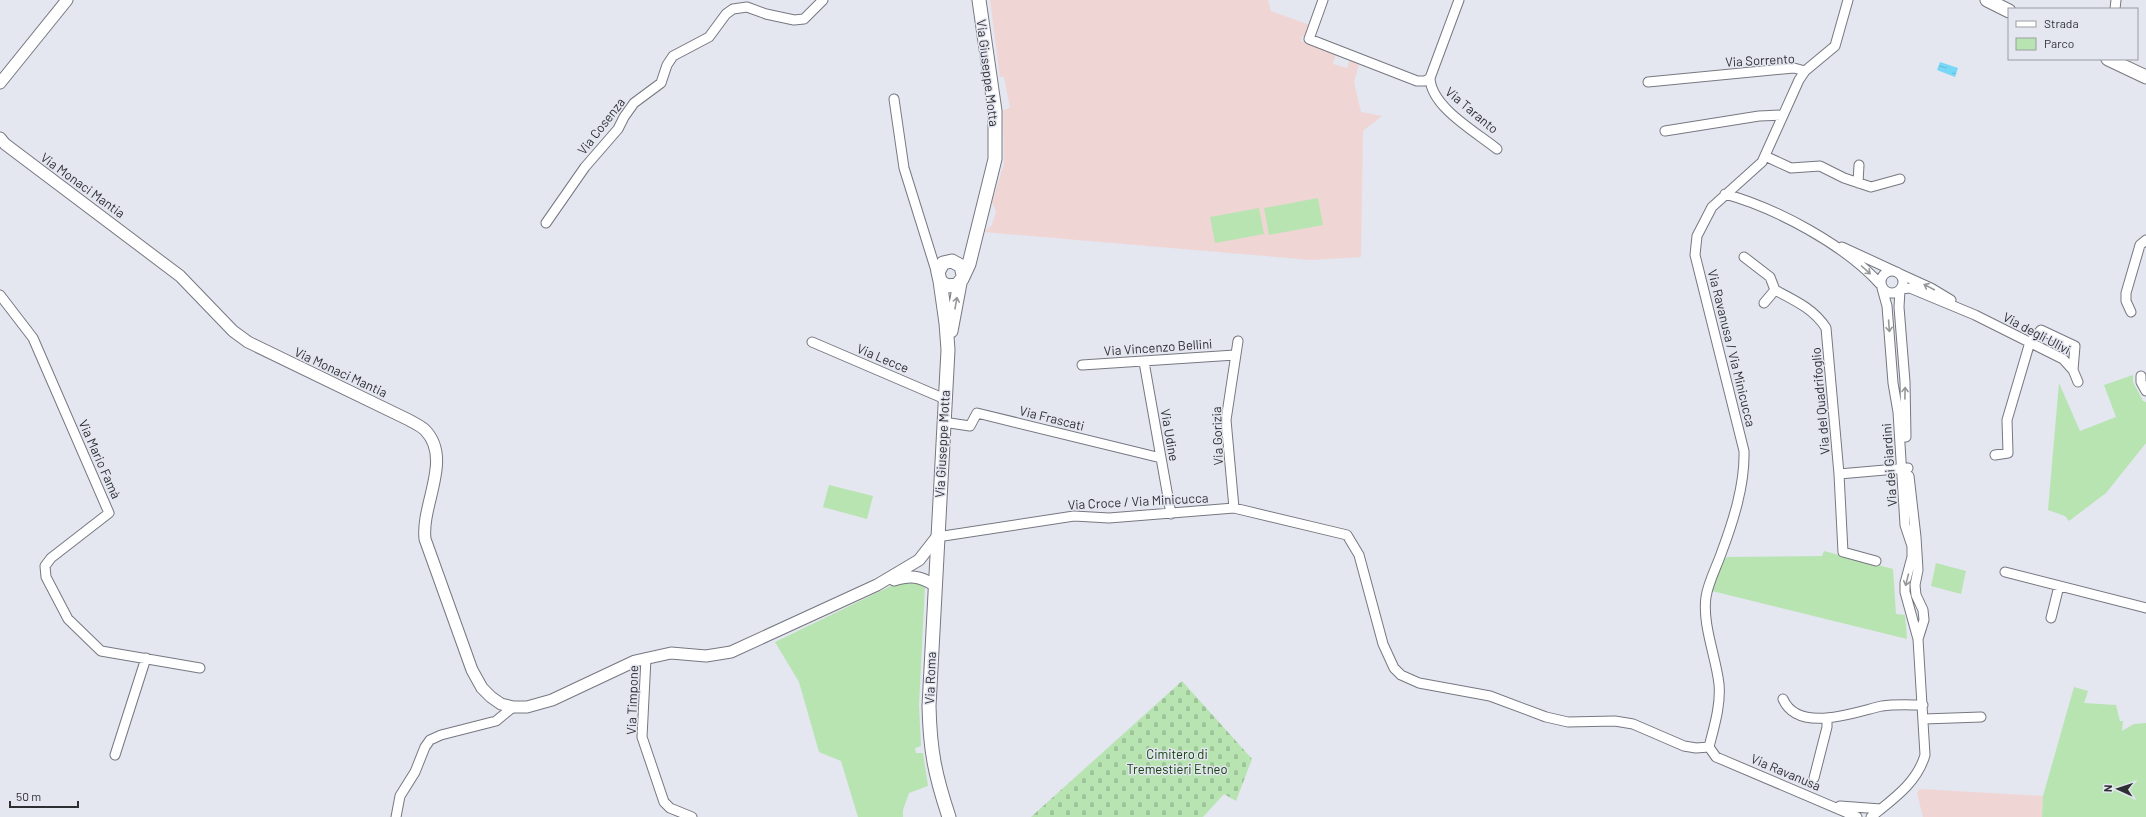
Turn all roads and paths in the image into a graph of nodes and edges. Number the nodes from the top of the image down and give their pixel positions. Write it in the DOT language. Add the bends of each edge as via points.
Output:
graph roads {
  1 [pos="67,0"];
  2 [pos="823,0"];
  3 [pos="978,0"];
  4 [pos="1323,0"];
  5 [pos="1459,0"];
  6 [pos="1848,0"];
  7 [pos="1987,0"];
  8 [pos="2008,10"];
  9 [pos="2110,60"];
  10 [pos="1805,71"];
  11 [pos="2146,77"];
  12 [pos="1430,78"];
  13 [pos="1648,82"];
  14 [pos="0,83"];
  15 [pos="894,99"];
  16 [pos="1784,115"];
  17 [pos="1665,131"];
  18 [pos="2,141"];
  19 [pos="1497,149"];
  20 [pos="1766,156"];
  21 [pos="1859,165"];
  22 [pos="1900,179"];
  23 [pos="1858,183"];
  24 [pos="1725,194"];
  25 [pos="980,216"];
  26 [pos="546,223"];
  27 [pos="924,237"];
  28 [pos="2146,240"];
  29 [pos="1828,241"];
  30 [pos="1744,257"];
  31 [pos="950,261"];
  32 [pos="1896,272"];
  33 [pos="939,279"];
  34 [pos="962,279"];
  35 [pos="1881,286"];
  36 [pos="1900,289"];
  37 [pos="1775,290"];
  38 [pos="0,295"];
  39 [pos="1764,303"];
  40 [pos="2131,312"];
  41 [pos="1975,315"];
  42 [pos="1238,341"];
  43 [pos="812,342"];
  44 [pos="2030,342"];
  45 [pos="948,350"];
  46 [pos="1236,355"];
  47 [pos="1144,362"];
  48 [pos="1082,366"];
  49 [pos="2074,370"];
  50 [pos="2141,376"];
  51 [pos="2078,382"];
  52 [pos="2146,391"];
  53 [pos="945,399"];
  54 [pos="943,422"];
  55 [pos="1995,454"];
  56 [pos="1161,458"];
  57 [pos="1905,468"];
  58 [pos="1839,474"];
  59 [pos="1234,508"];
  60 [pos="1171,514"];
  61 [pos="937,537"];
  62 [pos="919,560"];
  63 [pos="1876,561"];
  64 [pos="935,565"];
  65 [pos="2005,572"];
  66 [pos="906,576"];
  67 [pos="934,585"];
  68 [pos="877,586"];
  69 [pos="2059,586"];
  70 [pos="2146,608"];
  71 [pos="2051,618"];
  72 [pos="146,658"];
  73 [pos="646,658"];
  74 [pos="200,668"];
  75 [pos="1783,700"];
  76 [pos="1923,705"];
  77 [pos="513,707"];
  78 [pos="1981,717"];
  79 [pos="1827,719"];
  80 [pos="1924,719"];
  81 [pos="1709,747"];
  82 [pos="115,755"];
  83 [pos="1814,778"];
  84 [pos="1832,805"];
  85 [pos="1881,809"];
  86 [pos="396,817"];
  87 [pos="692,817"];
  88 [pos="949,817"];
  89 [pos="1857,817"];
  90 [pos="1872,817"];
  1 -- 14 [label="street"];
  2 -- 26 [label="street, Via Cosenza" via="804,19 794,20 747,7 733,9 726,14 709,37 673,56 661,83 634,103 618,130 585,167"];
  3 -- 25 [label="main road, Via Giuseppe Motta" via="993,92 996,139 995,159"];
  4 -- 12 [label="street" via="1309,39 1417,81"];
  5 -- 12 [label="street"];
  6 -- 10 [label="street, Via Ravanusa / Via Minicucca" via="1835,46"];
  7 -- 8 [label="main road"];
  9 -- 11 [label="main road"];
  10 -- 13 [label="street, Via Sorrento" via="1794,68"];
  10 -- 16 [label="street, Via Ravanusa / Via Minicucca" via="1794,88"];
  12 -- 19 [label="street, Via Taranto" via="1430,85 1439,102"];
  15 -- 27 [label="street" via="904,168"];
  16 -- 17 [label="street" via="1760,116"];
  16 -- 20 [label="street, Via Ravanusa / Via Minicucca"];
  18 -- 77 [label="street, Via Monaci Mantia" via="180,276 233,331 248,342 410,420 425,430 436,451 437,462 424,526 427,546 472,670 482,688 491,697 501,704"];
  20 -- 23 [label="street" via="1791,168 1820,166"];
  20 -- 24 [label="street, Via Ravanusa / Via Minicucca" via="1756,169"];
  21 -- 23 [label="street"];
  22 -- 23 [label="street" via="1871,187"];
  24 -- 29 [label="street" via="1759,205"];
  24 -- 81 [label="street, Via Ravanusa / Via Minicucca" via="1706,217 1694,246 1694,255 1744,451 1738,496 1728,535 1706,595 1706,614 1719,686"];
  25 -- 31 [label="main road" via="966,251 960,258"];
  25 -- 34 [label="main road" via="975,241"];
  27 -- 31 [label="street" via="938,256"];
  27 -- 33 [label="street"];
  28 -- 40 [label="street" via="2140,245 2126,293 2126,301"];
  29 -- 32 [label="street"];
  29 -- 35 [label="street, one-way" via="1868,270"];
  30 -- 37 [label="street" via="1770,277"];
  31 -- 33 [label="main road" via="940,267"];
  31 -- 34 [label="main road" via="961,266"];
  32 -- 35 [label="street" via="1884,274"];
  32 -- 36 [label="street" via="1903,278"];
  41 -- 32 [label="street, one-way" via="1931,288"];
  33 -- 34 [label="main road" via="952,287"];
  33 -- 45 [label="main road"];
  45 -- 34 [label="main road, one-way"];
  35 -- 36 [label="street" via="1891,293"];
  35 -- 57 [label="street, Via dei Giardini, one-way" via="1887,306 1893,383"];
  36 -- 41 [label="street" via="1910,288"];
  57 -- 36 [label="street, Via dei Giardini, one-way" via="1905,382"];
  37 -- 39 [label="street"];
  37 -- 58 [label="street, Via del Quadrifoglio" via="1799,302 1820,318 1826,328"];
  38 -- 72 [label="street, Via Mario Famà" via="33,338 109,513 51,558 45,566 46,577 68,619 101,651"];
  41 -- 44 [label="street, Via degli Ulivi"];
  42 -- 46 [label="street, Via Gorizia"];
  43 -- 53 [label="street, Via Lecce"];
  44 -- 49 [label="street, Via degli Ulivi" via="2063,359"];
  44 -- 49 [label="street" via="2041,330 2075,346"];
  44 -- 55 [label="street" via="2007,420 2008,453"];
  45 -- 53 [label="main road, Via Giuseppe Motta"];
  46 -- 47 [label="street, Via Vincenzo Bellini"];
  46 -- 59 [label="street, Via Gorizia" via="1226,420"];
  47 -- 48 [label="street, Via Vincenzo Bellini"];
  47 -- 56 [label="street, Via Udine"];
  49 -- 51 [label="street, Via degli Ulivi"];
  50 -- 52 [label="street"];
  53 -- 54 [label="main road, Via Giuseppe Motta"];
  54 -- 56 [label="street, Via Frascati" via="970,426 977,413"];
  54 -- 61 [label="main road, Via Giuseppe Motta"];
  56 -- 60 [label="street, Via Udine"];
  57 -- 58 [label="street"];
  57 -- 76 [label="street, Via dei Giardini" via="1906,525 1918,570 1916,595 1923,610 1924,620 1918,639"];
  58 -- 63 [label="street, Via del Quadrifoglio" via="1843,552"];
  59 -- 60 [label="street, Via Croce / Via Minicucca"];
  59 -- 81 [label="street, Via Croce / Via Minicucca" via="1350,538 1359,556 1383,644 1394,668 1412,681 1490,696 1546,718 1568,722 1615,721 1633,724 1684,746"];
  60 -- 61 [label="street, Via Croce / Via Minicucca" via="1109,518 1074,516"];
  61 -- 62 [label="street"];
  61 -- 64 [label="main road, Via Roma"];
  62 -- 64 [label="street"];
  62 -- 68 [label="street"];
  64 -- 66 [label="street"];
  64 -- 67 [label="main road, Via Roma"];
  65 -- 69 [label="street"];
  66 -- 67 [label="street" via="923,578"];
  66 -- 68 [label="street"];
  67 -- 88 [label="main road, Via Roma" via="929,735 934,771"];
  68 -- 73 [label="street" via="731,652 706,656 671,653"];
  69 -- 70 [label="street"];
  69 -- 71 [label="street"];
  72 -- 74 [label="street, Via Mario Famà"];
  72 -- 82 [label="street"];
  73 -- 77 [label="street" via="622,666 545,703 528,708"];
  73 -- 87 [label="street, Via Timpone" via="642,727 644,746 664,802 670,808"];
  75 -- 79 [label="street" via="1786,707 1803,717"];
  76 -- 79 [label="street" via="1884,706"];
  76 -- 80 [label="street, Via dei Giardini"];
  77 -- 86 [label="street" via="496,721 430,740 400,796"];
  78 -- 80 [label="street"];
  79 -- 83 [label="street"];
  80 -- 85 [label="street, Via dei Giardini" via="1925,755 1921,767 1906,788"];
  81 -- 84 [label="street, Via Ravanusa" via="1716,757"];
  84 -- 85 [label="street"];
  84 -- 89 [label="street, Via Ravanusa"];
  85 -- 90 [label="street, Via dei Giardini"];
}
